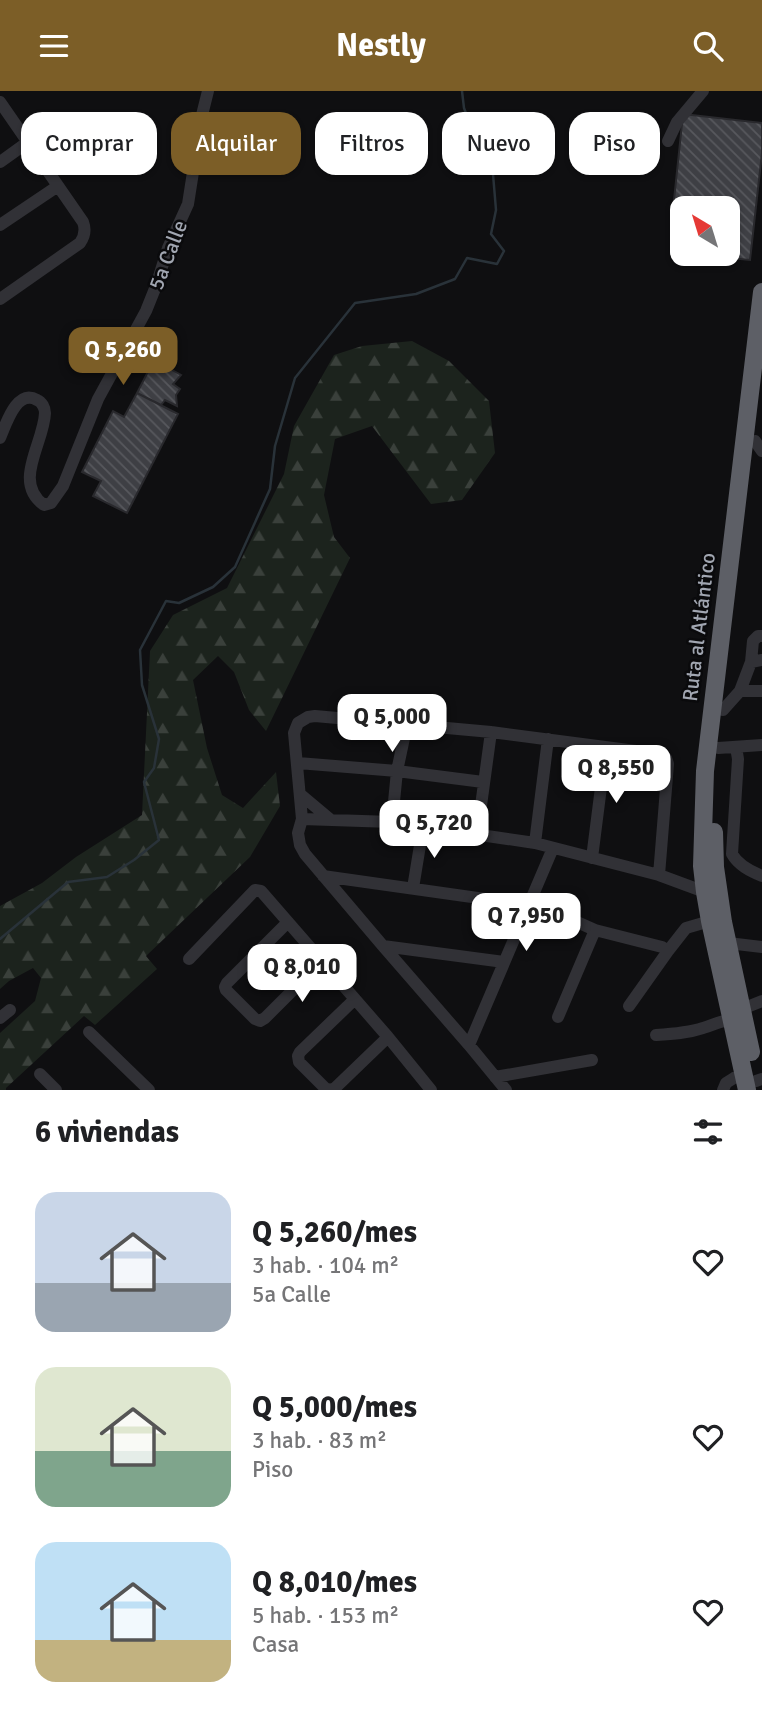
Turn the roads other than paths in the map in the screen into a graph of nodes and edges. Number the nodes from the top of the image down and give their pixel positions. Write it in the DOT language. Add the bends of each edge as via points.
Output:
graph roads {
  1 [pos="208,91"];
  2 [pos="702,91"];
  3 [pos="0,102"];
  4 [pos="21,132"];
  5 [pos="668,141"];
  6 [pos="21,147"];
  7 [pos="0,162"];
  8 [pos="51,175"];
  9 [pos="58,185"];
  10 [pos="0,225"];
  11 [pos="762,292"];
  12 [pos="0,299"];
  13 [pos="762,381"];
  14 [pos="0,437"];
  15 [pos="758,446"];
  16 [pos="762,636"];
  17 [pos="756,661"];
  18 [pos="740,691"];
  19 [pos="762,691"];
  20 [pos="723,710"];
  21 [pos="407,724"];
  22 [pos="491,732"];
  23 [pos="548,739"];
  24 [pos="762,745"];
  25 [pos="736,747"];
  26 [pos="606,748"];
  27 [pos="718,748"];
  28 [pos="298,763"];
  29 [pos="397,771"];
  30 [pos="483,782"];
  31 [pos="300,794"];
  32 [pos="302,819"];
  33 [pos="331,820"];
  34 [pos="392,822"];
  35 [pos="423,827"];
  36 [pos="477,835"];
  37 [pos="535,843"];
  38 [pos="553,848"];
  39 [pos="592,858"];
  40 [pos="659,875"];
  41 [pos="323,876"];
  42 [pos="762,876"];
  43 [pos="413,888"];
  44 [pos="705,892"];
  45 [pos="528,905"];
  46 [pos="568,918"];
  47 [pos="288,922"];
  48 [pos="711,925"];
  49 [pos="595,930"];
  50 [pos="728,943"];
  51 [pos="383,946"];
  52 [pos="762,947"];
  53 [pos="668,951"];
  54 [pos="189,959"];
  55 [pos="322,961"];
  56 [pos="504,963"];
  57 [pos="355,999"];
  58 [pos="762,1001"];
  59 [pos="629,1006"];
  60 [pos="737,1015"];
  61 [pos="558,1017"];
  62 [pos="89,1032"];
  63 [pos="656,1035"];
  64 [pos="755,1035"];
  65 [pos="388,1037"];
  66 [pos="469,1045"];
  67 [pos="592,1060"];
  68 [pos="40,1074"];
  69 [pos="495,1077"];
  70 [pos="422,1080"];
  71 [pos="753,1083"];
  72 [pos="56,1090"];
  73 [pos="149,1090"];
  74 [pos="411,1090"];
  75 [pos="431,1090"];
  76 [pos="506,1090"];
  77 [pos="723,1090"];
  1 -- 14 [label="street, 5a Calle" via="188,204 146,311 98,399 64,486 51,503 39,501 29,475 44,407 38,400 19,401"];
  2 -- 5 [label="street"];
  3 -- 4 [label="street"];
  6 -- 7 [label="street"];
  8 -- 9 [label="street"];
  9 -- 10 [label="street"];
  9 -- 12 [label="street" via="83,222 85,234 80,243"];
  11 -- 44 [label="highway, Ruta al Atlántico" via="705,771"];
  13 -- 15 [label="highway, Ruta al Atlántico"];
  15 -- 20 [label="highway, Ruta al Atlántico"];
  16 -- 17 [label="street" via="753,641"];
  17 -- 18 [label="street"];
  18 -- 19 [label="street"];
  18 -- 20 [label="street"];
  20 -- 27 [label="highway, Ruta al Atlántico"];
  21 -- 22 [label="street"];
  21 -- 28 [label="street" via="308,717 298,723 294,733"];
  21 -- 29 [label="street"];
  22 -- 23 [label="street"];
  22 -- 30 [label="street"];
  23 -- 26 [label="street"];
  23 -- 37 [label="street"];
  24 -- 25 [label="street"];
  25 -- 27 [label="street"];
  25 -- 42 [label="street" via="732,854"];
  26 -- 39 [label="street"];
  26 -- 40 [label="street" via="666,758"];
  27 -- 50 [label="highway, Ruta al Atlántico" via="715,867"];
  28 -- 29 [label="street"];
  28 -- 31 [label="street"];
  29 -- 30 [label="street"];
  29 -- 34 [label="street"];
  30 -- 36 [label="street"];
  31 -- 32 [label="street"];
  31 -- 33 [label="street"];
  32 -- 33 [label="street"];
  32 -- 41 [label="street" via="300,845"];
  33 -- 34 [label="street"];
  34 -- 35 [label="street"];
  35 -- 36 [label="street"];
  35 -- 43 [label="street"];
  36 -- 37 [label="street"];
  37 -- 38 [label="street"];
  38 -- 39 [label="street"];
  38 -- 45 [label="street"];
  39 -- 40 [label="street"];
  40 -- 44 [label="street"];
  41 -- 43 [label="street"];
  41 -- 51 [label="street"];
  43 -- 45 [label="street"];
  44 -- 48 [label="highway, Ruta al Atlántico"];
  45 -- 56 [label="street"];
  46 -- 49 [label="street"];
  47 -- 54 [label="street" via="255,890"];
  47 -- 55 [label="street"];
  47 -- 55 [label="street" via="227,983 226,990 260,1021"];
  48 -- 53 [label="street" via="686,927"];
  48 -- 60 [label="highway, Ruta al Atlántico"];
  49 -- 53 [label="street"];
  49 -- 61 [label="street"];
  50 -- 52 [label="street"];
  50 -- 60 [label="highway, Ruta al Atlántico"];
  51 -- 56 [label="street"];
  51 -- 66 [label="street"];
  53 -- 59 [label="street"];
  55 -- 57 [label="street"];
  56 -- 66 [label="street"];
  57 -- 65 [label="street"];
  57 -- 65 [label="street" via="300,1052 299,1062 330,1090"];
  58 -- 60 [label="street"];
  60 -- 63 [label="street" via="682,1034"];
  60 -- 64 [label="highway, Ruta al Atlántico"];
  60 -- 71 [label="highway, Ruta al Atlántico"];
  62 -- 73 [label="street"];
  64 -- 71 [label="highway, Ruta al Atlántico"];
  65 -- 70 [label="street"];
  66 -- 69 [label="street"];
  67 -- 69 [label="street"];
  68 -- 72 [label="street"];
  69 -- 76 [label="street"];
  70 -- 74 [label="street"];
  70 -- 75 [label="street"];
  71 -- 77 [label="street" via="734,1078"];
}
